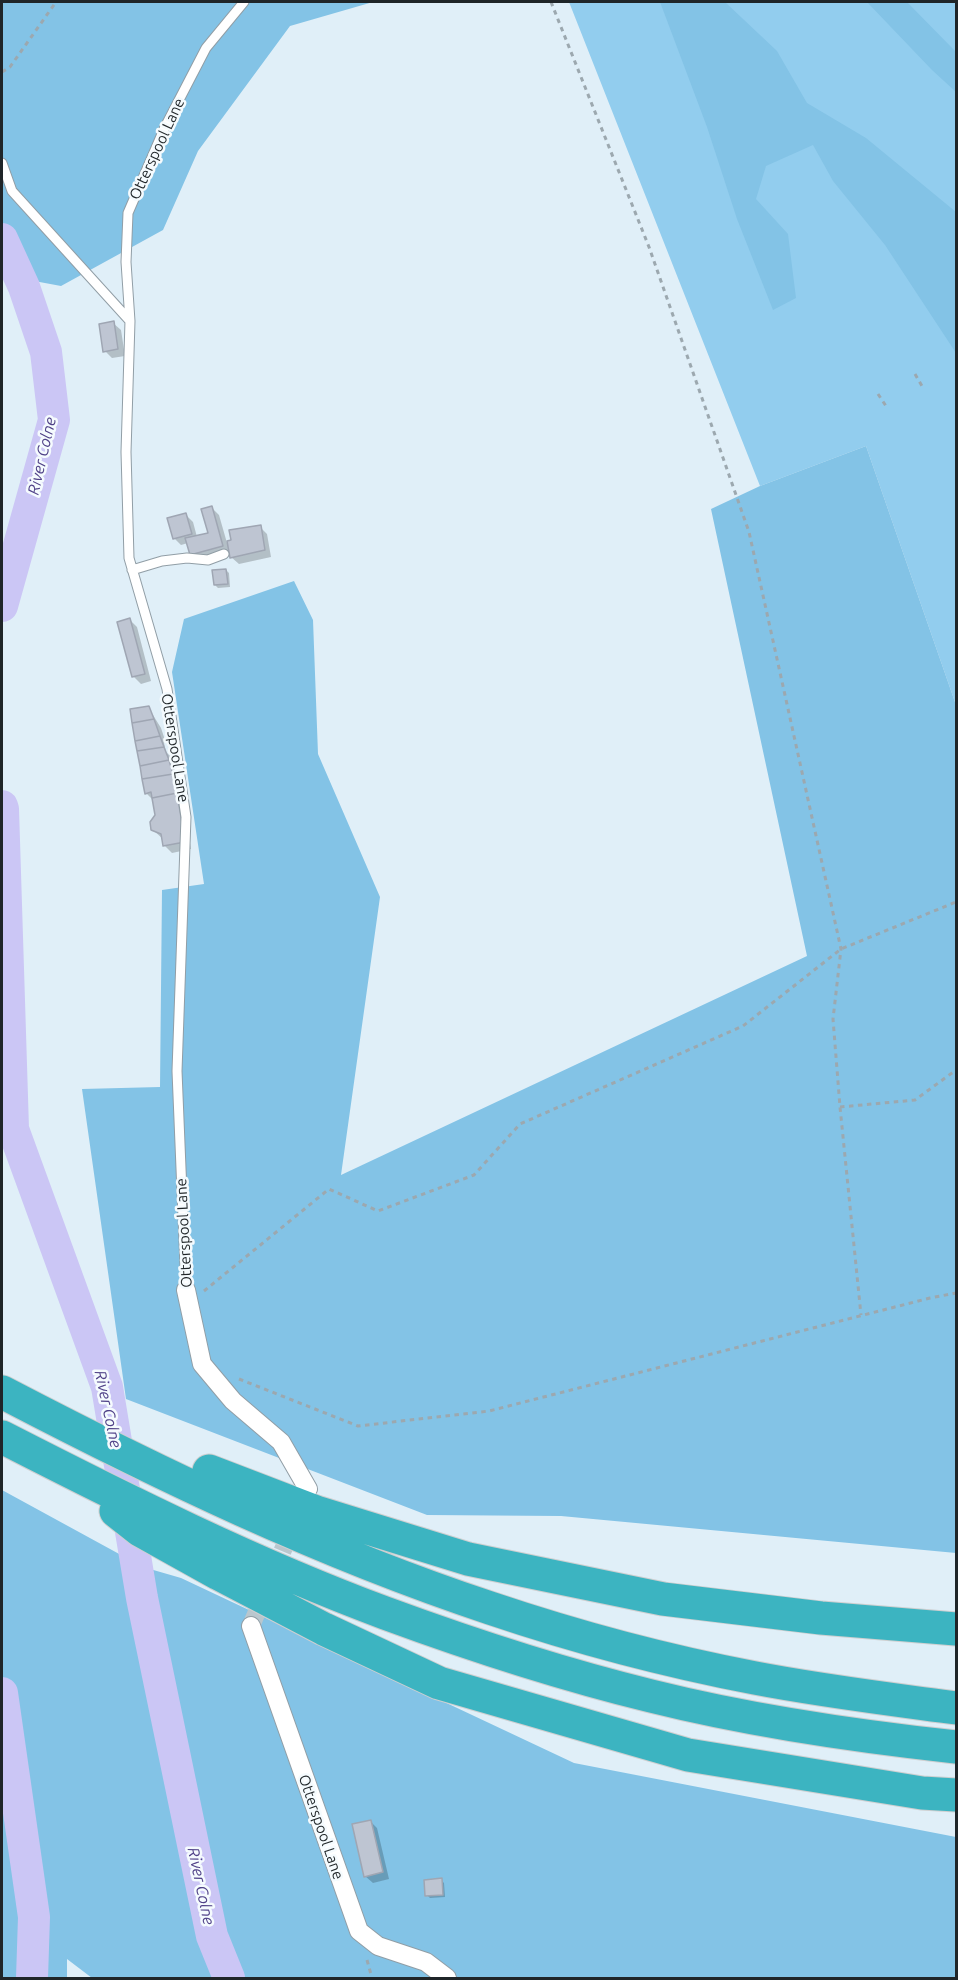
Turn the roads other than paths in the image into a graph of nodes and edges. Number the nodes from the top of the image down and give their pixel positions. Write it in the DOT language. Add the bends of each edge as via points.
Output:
graph roads {
  1 [pos="244,2"];
  2 [pos="2,163"];
  3 [pos="130,321"];
  4 [pos="224,554"];
  5 [pos="132,570"];
  6 [pos="188,1297"];
  7 [pos="2,1392"];
  8 [pos="2,1437"];
  9 [pos="157,1458"];
  10 [pos="308,1489"];
  11 [pos="168,1533"];
  12 [pos="251,1626"];
  13 [pos="957,1629"];
  14 [pos="957,1708"];
  15 [pos="957,1747"];
  16 [pos="957,1795"];
  17 [pos="447,1978"];
  1 -- 3 [label="lane, Otterspool Lane" via="206,48 165,127 128,213"];
  2 -- 3 [label="lane" via="12,191"];
  3 -- 5 [label="lane, Otterspool Lane" via="126,452"];
  4 -- 5 [label="lane" via="208,560 162,561"];
  5 -- 6 [label="lane, Otterspool Lane" via="167,689 186,817 177,1071"];
  6 -- 10 [label="street, Otterspool Lane" via="202,1364 233,1401 281,1442"];
  7 -- 9 [label="highway" via="54,1419"];
  8 -- 11 [label="highway"];
  9 -- 13 [label="highway" via="468,1559 663,1599"];
  9 -- 14 [label="highway" via="246,1512 489,1608 578,1635 755,1678"];
  11 -- 15 [label="highway" via="238,1552 459,1639 652,1697 773,1722"];
  11 -- 16 [label="highway" via="272,1603 439,1683 688,1755 922,1793"];
  12 -- 17 [label="street, Otterspool Lane" via="359,1931 378,1946 426,1962"];
}
